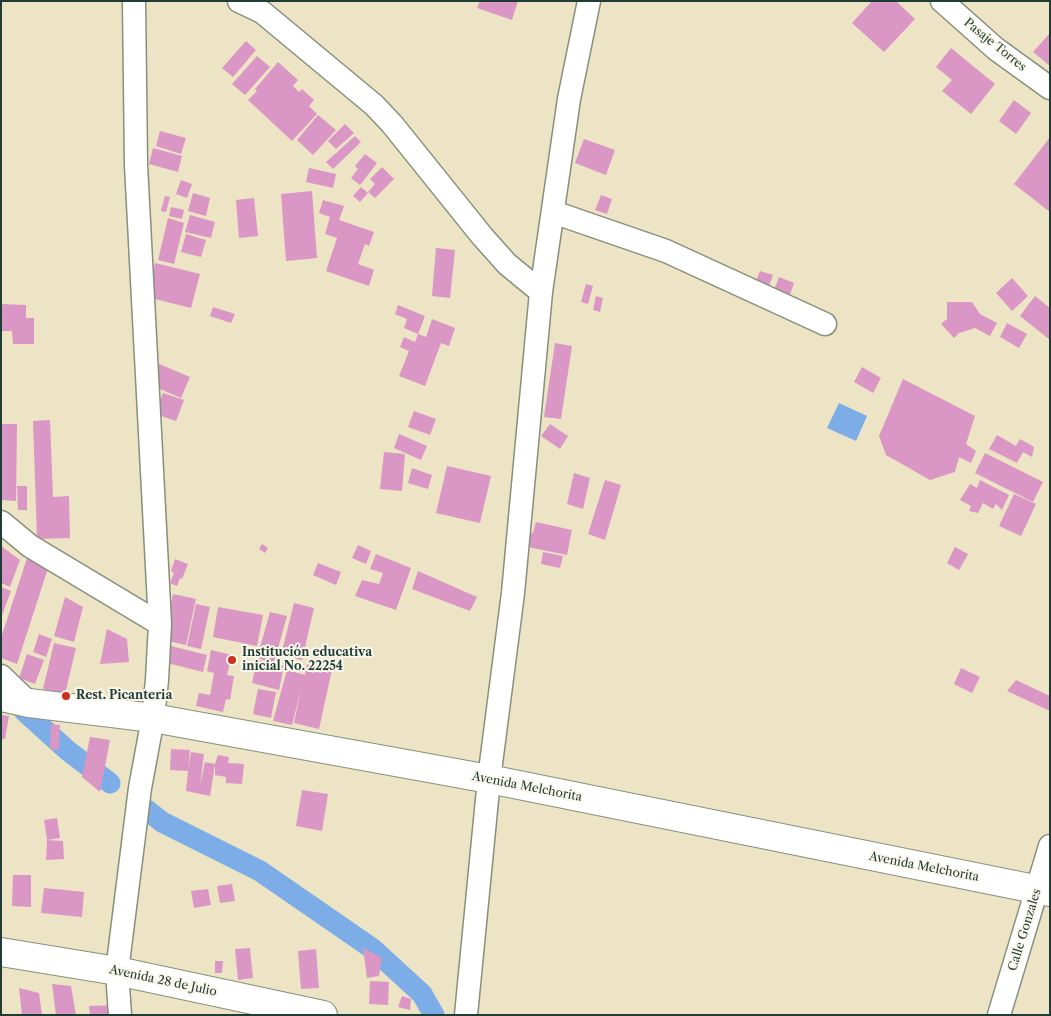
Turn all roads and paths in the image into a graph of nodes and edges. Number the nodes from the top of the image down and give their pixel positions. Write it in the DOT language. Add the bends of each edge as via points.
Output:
graph roads {
  1 [pos="134,1"];
  2 [pos="239,1"];
  3 [pos="588,1"];
  4 [pos="942,1"];
  5 [pos="1050,88"];
  6 [pos="552,212"];
  7 [pos="541,292"];
  8 [pos="825,324"];
  9 [pos="1,522"];
  10 [pos="160,624"];
  11 [pos="1,676"];
  12 [pos="1,697"];
  13 [pos="29,703"];
  14 [pos="154,718"];
  15 [pos="489,779"];
  16 [pos="1050,846"];
  17 [pos="1043,891"];
  18 [pos="1,952"];
  19 [pos="117,970"];
  20 [pos="120,1015"];
  21 [pos="323,1015"];
  22 [pos="466,1015"];
  23 [pos="999,1015"];
  1 -- 10 [label="street" via="136,165"];
  2 -- 7 [label="street" via="262,12 374,105 507,264"];
  3 -- 6 [label="street" via="568,99"];
  4 -- 5 [label="street, Pasaje Torres" via="996,49"];
  6 -- 7 [label="street"];
  6 -- 8 [label="street" via="666,251"];
  7 -- 15 [label="street" via="513,592"];
  9 -- 10 [label="street" via="30,546"];
  10 -- 14 [label="street"];
  11 -- 13 [label="street"];
  12 -- 13 [label="main road, Avenida Melchorita"];
  13 -- 14 [label="main road, Avenida Melchorita"];
  14 -- 15 [label="main road, Avenida Melchorita"];
  14 -- 19 [label="street" via="140,788"];
  15 -- 17 [label="main road, Avenida Melchorita"];
  15 -- 22 [label="street"];
  16 -- 17 [label="street, Calle Gonzales"];
  17 -- 23 [label="street, Calle Gonzales"];
  18 -- 19 [label="main road, Avenida 28 de Julio"];
  19 -- 20 [label="street"];
  19 -- 21 [label="main road, Avenida 28 de Julio"];
}
